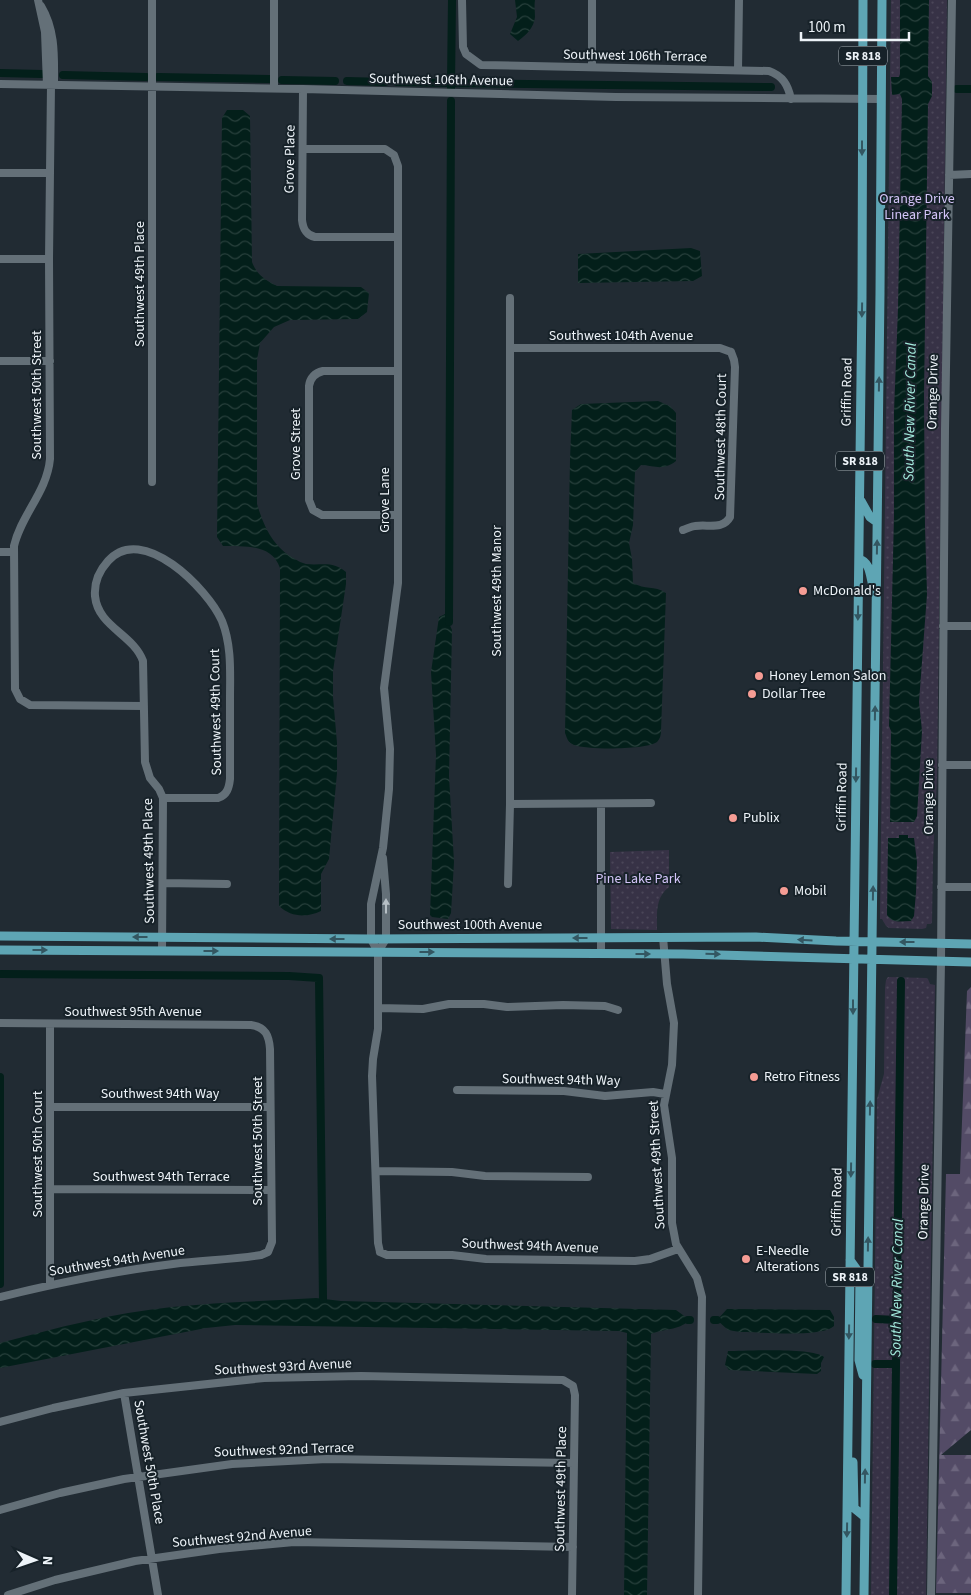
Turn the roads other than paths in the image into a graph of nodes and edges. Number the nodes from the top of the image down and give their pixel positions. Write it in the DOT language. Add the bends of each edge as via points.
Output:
graph roads {
  1 [pos="152,0"];
  2 [pos="274,0"];
  3 [pos="462,0"];
  4 [pos="592,0"];
  5 [pos="739,0"];
  6 [pos="863,0"];
  7 [pos="882,0"];
  8 [pos="952,0"];
  9 [pos="38,1"];
  10 [pos="592,67"];
  11 [pos="738,70"];
  12 [pos="0,84"];
  13 [pos="51,85"];
  14 [pos="152,86"];
  15 [pos="274,88"];
  16 [pos="303,89"];
  17 [pos="791,98"];
  18 [pos="881,98"];
  19 [pos="862,99"];
  20 [pos="303,149"];
  21 [pos="0,173"];
  22 [pos="50,173"];
  23 [pos="971,174"];
  24 [pos="949,175"];
  25 [pos="397,237"];
  26 [pos="0,259"];
  27 [pos="49,259"];
  28 [pos="510,298"];
  29 [pos="510,348"];
  30 [pos="732,350"];
  31 [pos="0,361"];
  32 [pos="50,361"];
  33 [pos="397,371"];
  34 [pos="152,482"];
  35 [pos="860,498"];
  36 [pos="398,515"];
  37 [pos="877,522"];
  38 [pos="683,530"];
  39 [pos="0,552"];
  40 [pos="14,552"];
  41 [pos="110,558"];
  42 [pos="859,559"];
  43 [pos="876,596"];
  44 [pos="943,626"];
  45 [pos="971,626"];
  46 [pos="144,706"];
  47 [pos="942,765"];
  48 [pos="971,765"];
  49 [pos="163,798"];
  50 [pos="651,803"];
  51 [pos="510,804"];
  52 [pos="601,804"];
  53 [pos="382,848"];
  54 [pos="163,883"];
  55 [pos="227,884"];
  56 [pos="508,884"];
  57 [pos="941,887"];
  58 [pos="971,887"];
  59 [pos="0,936"];
  60 [pos="162,937"];
  61 [pos="601,938"];
  62 [pos="663,938"];
  63 [pos="371,939"];
  64 [pos="386,939"];
  65 [pos="854,941"];
  66 [pos="872,942"];
  67 [pos="941,943"];
  68 [pos="971,944"];
  69 [pos="0,950"];
  70 [pos="162,951"];
  71 [pos="378,952"];
  72 [pos="601,953"];
  73 [pos="665,954"];
  74 [pos="853,959"];
  75 [pos="872,960"];
  76 [pos="941,961"];
  77 [pos="971,962"];
  78 [pos="378,1008"];
  79 [pos="618,1010"];
  80 [pos="0,1023"];
  81 [pos="50,1024"];
  82 [pos="265,1030"];
  83 [pos="457,1090"];
  84 [pos="665,1094"];
  85 [pos="50,1107"];
  86 [pos="270,1107"];
  87 [pos="376,1171"];
  88 [pos="588,1177"];
  89 [pos="51,1189"];
  90 [pos="271,1190"];
  91 [pos="678,1249"];
  92 [pos="268,1252"];
  93 [pos="380,1252"];
  94 [pos="375,1259"];
  95 [pos="850,1260"];
  96 [pos="50,1284"];
  97 [pos="0,1297"];
  98 [pos="570,1384"];
  99 [pos="866,1385"];
  100 [pos="124,1393"];
  101 [pos="848,1405"];
  102 [pos="0,1422"];
  103 [pos="574,1463"];
  104 [pos="139,1476"];
  105 [pos="0,1510"];
  106 [pos="865,1517"];
  107 [pos="573,1547"];
  108 [pos="153,1558"];
  109 [pos="8,1595"];
  110 [pos="158,1595"];
  111 [pos="572,1595"];
  112 [pos="698,1595"];
  113 [pos="846,1595"];
  114 [pos="864,1595"];
  115 [pos="931,1595"];
  1 -- 14 [label="street, Southwest 49th Place"];
  2 -- 15 [label="street"];
  3 -- 10 [label="street, Southwest 106th Terrace" via="463,47 466,54 481,65"];
  4 -- 10 [label="street"];
  5 -- 11 [label="street"];
  6 -- 19 [label="main road, Griffin Road / SR 818"];
  7 -- 18 [label="main road, SR 818"];
  8 -- 24 [label="street, Orange Drive"];
  9 -- 13 [label="street, Southwest 50th Street" via="47,17 54,42"];
  10 -- 11 [label="street, Southwest 106th Terrace"];
  11 -- 17 [label="street, Southwest 106th Terrace" via="774,73 785,81"];
  12 -- 13 [label="street, Southwest 106th Avenue"];
  13 -- 14 [label="street, Southwest 106th Avenue"];
  13 -- 22 [label="street, Southwest 50th Street"];
  14 -- 15 [label="street, Southwest 106th Avenue"];
  14 -- 34 [label="street, Southwest 49th Place"];
  15 -- 16 [label="street, Southwest 106th Avenue"];
  16 -- 17 [label="street, Southwest 106th Avenue"];
  16 -- 20 [label="street, Grove Place"];
  17 -- 19 [label="street, Southwest 106th Avenue"];
  18 -- 19 [label="street, Southwest 106th Avenue"];
  37 -- 18 [label="main road, SR 818, one-way"];
  19 -- 35 [label="main road, Griffin Road / SR 818, one-way"];
  20 -- 25 [label="street, Grove Lane" via="382,149 392,153 398,166"];
  20 -- 25 [label="street, Grove Place" via="304,230 318,237"];
  21 -- 22 [label="street"];
  22 -- 27 [label="street, Southwest 50th Street"];
  23 -- 24 [label="street"];
  24 -- 44 [label="street, Orange Drive"];
  25 -- 33 [label="street, Grove Lane"];
  26 -- 27 [label="street"];
  27 -- 32 [label="street, Southwest 50th Street"];
  28 -- 29 [label="street, Southwest 49th Manor"];
  29 -- 30 [label="street, Southwest 104th Avenue"];
  29 -- 51 [label="street, Southwest 49th Manor"];
  30 -- 38 [label="street, Southwest 48th Court" via="735,367 730,517 728,522 718,526 693,526"];
  31 -- 32 [label="street"];
  32 -- 40 [label="street, Southwest 50th Street" via="48,472 18,532"];
  33 -- 36 [label="street, Grove Lane"];
  33 -- 36 [label="street, Grove Street" via="323,371 314,376 309,386 309,500 319,514"];
  35 -- 37 [label="main road" via="870,517"];
  35 -- 42 [label="main road, Griffin Road / SR 818"];
  36 -- 53 [label="street, Grove Lane" via="396,600 384,688 390,768"];
  43 -- 37 [label="main road, SR 818, one-way"];
  39 -- 40 [label="street"];
  40 -- 46 [label="street, Southwest 50th Street" via="14,678 15,689 22,702 30,705"];
  41 -- 46 [label="street, Southwest 49th Place" via="97,580 96,604 105,620 140,652 144,672"];
  41 -- 49 [label="street, Southwest 49th Court" via="133,550 151,552 165,559 209,598 222,622 228,644 228,791 218,798"];
  42 -- 43 [label="main road" via="868,565"];
  42 -- 65 [label="main road, Griffin Road / SR 818, one-way"];
  66 -- 43 [label="main road, SR 818, one-way"];
  44 -- 45 [label="street"];
  44 -- 47 [label="street, Orange Drive"];
  46 -- 49 [label="street, Southwest 49th Place" via="146,771"];
  47 -- 48 [label="street"];
  47 -- 57 [label="street, Orange Drive"];
  49 -- 54 [label="street, Southwest 49th Place"];
  50 -- 52 [label="street"];
  51 -- 52 [label="street"];
  51 -- 56 [label="street, Southwest 49th Manor"];
  52 -- 61 [label="street"];
  53 -- 63 [label="street, Grove Lane" via="371,904"];
  64 -- 53 [label="street, Grove Lane, one-way"];
  54 -- 55 [label="street"];
  54 -- 60 [label="street, Southwest 49th Place"];
  57 -- 58 [label="street"];
  57 -- 67 [label="street, Orange Drive"];
  60 -- 59 [label="main road, Southwest 100th Avenue, one-way"];
  63 -- 60 [label="main road, Southwest 100th Avenue, one-way"];
  60 -- 70 [label="street, Southwest 49th Place"];
  61 -- 62 [label="main road, Southwest 100th Avenue"];
  61 -- 64 [label="main road, Southwest 100th Avenue, one-way"];
  61 -- 72 [label="street"];
  65 -- 62 [label="main road, Southwest 100th Avenue, one-way"];
  62 -- 73 [label="street, Southwest 49th Street"];
  63 -- 64 [label="main road, Southwest 100th Avenue"];
  63 -- 71 [label="street, Grove Lane"];
  64 -- 71 [label="street"];
  65 -- 66 [label="main road, Southwest 100th Avenue"];
  65 -- 74 [label="main road, Griffin Road / SR 818"];
  67 -- 66 [label="main road, Southwest 100th Avenue, one-way"];
  66 -- 75 [label="main road, SR 818"];
  67 -- 68 [label="main road, Southwest 100th Avenue"];
  67 -- 76 [label="street, Orange Drive"];
  69 -- 70 [label="main road, Southwest 100th Avenue, one-way"];
  70 -- 71 [label="main road, Southwest 100th Avenue, one-way"];
  71 -- 72 [label="main road, Southwest 100th Avenue, one-way"];
  71 -- 78 [label="street"];
  72 -- 73 [label="main road, Southwest 100th Avenue, one-way"];
  73 -- 74 [label="main road, Southwest 100th Avenue, one-way"];
  73 -- 84 [label="street, Southwest 49th Street" via="674,1023 672,1065"];
  74 -- 75 [label="main road, Southwest 100th Avenue"];
  74 -- 95 [label="main road, Griffin Road / SR 818, one-way"];
  75 -- 76 [label="main road, Southwest 100th Avenue"];
  99 -- 75 [label="main road, SR 818, one-way"];
  76 -- 77 [label="main road, Southwest 100th Avenue"];
  76 -- 115 [label="street, Orange Drive"];
  78 -- 79 [label="street" via="484,1004 506,1007 605,1006"];
  78 -- 87 [label="street" via="378,1038 372,1066"];
  80 -- 81 [label="street, Southwest 95th Avenue"];
  81 -- 82 [label="street, Southwest 95th Avenue" via="251,1025"];
  81 -- 85 [label="street, Southwest 50th Court"];
  82 -- 86 [label="street, Southwest 50th Street" via="270,1042"];
  83 -- 84 [label="street, Southwest 94th Way" via="564,1091 605,1096"];
  84 -- 91 [label="street, Southwest 49th Street" via="664,1110 672,1158 672,1223"];
  85 -- 86 [label="street, Southwest 94th Way"];
  85 -- 89 [label="street, Southwest 50th Court"];
  86 -- 90 [label="street, Southwest 50th Street"];
  87 -- 88 [label="street"];
  87 -- 93 [label="street"];
  89 -- 90 [label="street, Southwest 94th Terrace"];
  89 -- 96 [label="street, Southwest 50th Court"];
  90 -- 92 [label="street, Southwest 50th Street" via="272,1242"];
  91 -- 93 [label="street, Southwest 94th Avenue" via="635,1262 486,1259 387,1255"];
  91 -- 112 [label="street, Southwest 49th Street" via="697,1278 702,1297"];
  92 -- 96 [label="street, Southwest 94th Avenue"];
  93 -- 94 [label="street"];
  95 -- 99 [label="main road" via="860,1274 859,1360"];
  95 -- 101 [label="main road, Griffin Road / SR 818, one-way"];
  96 -- 97 [label="street, Southwest 94th Avenue"];
  98 -- 100 [label="street, Southwest 93rd Avenue" via="557,1379 295,1376"];
  98 -- 103 [label="street, Southwest 49th Place" via="575,1395"];
  106 -- 99 [label="main road, SR 818, one-way"];
  100 -- 102 [label="street, Southwest 93rd Avenue"];
  100 -- 104 [label="street, Southwest 50th Place"];
  101 -- 106 [label="main road" via="852,1423 854,1508"];
  101 -- 113 [label="main road, Griffin Road / SR 818, one-way"];
  103 -- 104 [label="street, Southwest 92nd Terrace" via="298,1460 203,1467"];
  103 -- 107 [label="street, Southwest 49th Place"];
  104 -- 105 [label="street, Southwest 92nd Terrace"];
  104 -- 108 [label="street, Southwest 50th Place"];
  106 -- 114 [label="main road, SR 818"];
  107 -- 108 [label="street, Southwest 92nd Avenue" via="294,1542"];
  107 -- 111 [label="street, Southwest 49th Place"];
  108 -- 109 [label="street, Southwest 92nd Avenue" via="71,1576"];
  108 -- 110 [label="street, Southwest 50th Place"];
}
